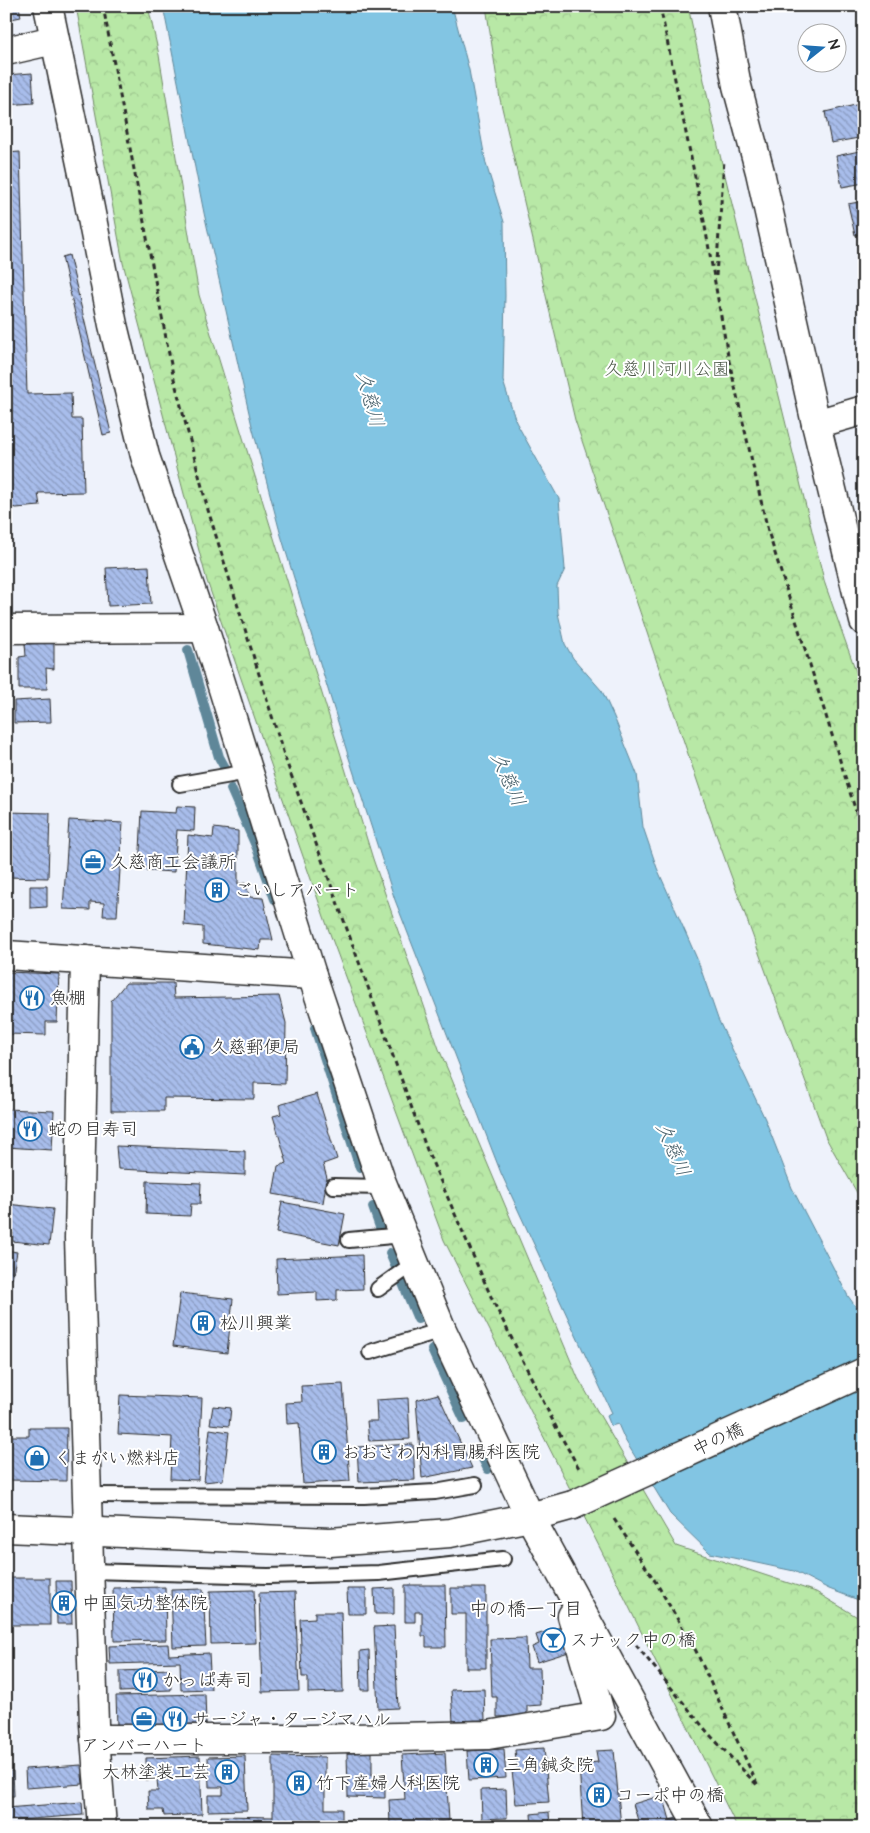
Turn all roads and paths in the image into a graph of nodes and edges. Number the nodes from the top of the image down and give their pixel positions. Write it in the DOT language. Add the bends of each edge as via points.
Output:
graph roads {
  1 [pos="48,6"];
  2 [pos="103,6"];
  3 [pos="660,6"];
  4 [pos="722,6"];
  5 [pos="54,40"];
  6 [pos="6,51"];
  7 [pos="724,156"];
  8 [pos="715,283"];
  9 [pos="864,410"];
  10 [pos="816,424"];
  11 [pos="864,621"];
  12 [pos="204,628"];
  13 [pos="6,629"];
  14 [pos="248,772"];
  15 [pos="180,784"];
  16 [pos="864,837"];
  17 [pos="6,955"];
  18 [pos="85,960"];
  19 [pos="312,975"];
  20 [pos="334,1186"];
  21 [pos="383,1187"];
  22 [pos="403,1234"];
  23 [pos="349,1240"];
  24 [pos="414,1263"];
  25 [pos="378,1289"];
  26 [pos="442,1330"];
  27 [pos="370,1352"];
  28 [pos="864,1372"];
  29 [pos="581,1471"];
  30 [pos="475,1486"];
  31 [pos="87,1495"];
  32 [pos="611,1515"];
  33 [pos="530,1517"];
  34 [pos="6,1528"];
  35 [pos="88,1532"];
  36 [pos="503,1559"];
  37 [pos="555,1562"];
  38 [pos="89,1571"];
  39 [pos="635,1644"];
  40 [pos="95,1739"];
  41 [pos="102,1827"];
  42 [pos="699,1827"];
  1 -- 5 [label="street"];
  2 -- 29 [label="path" via="172,375 208,510 285,758 427,1150 492,1298"];
  3 -- 8 [label="path"];
  4 -- 10 [label="street" via="737,86 760,172"];
  5 -- 6 [label="street"];
  5 -- 12 [label="street" via="113,325 144,456"];
  7 -- 8 [label="path"];
  8 -- 16 [label="path" via="768,530"];
  9 -- 10 [label="street"];
  10 -- 11 [label="street"];
  12 -- 13 [label="street"];
  12 -- 14 [label="street"];
  14 -- 15 [label="lane"];
  14 -- 19 [label="street"];
  17 -- 18 [label="street"];
  18 -- 19 [label="street"];
  18 -- 31 [label="street" via="80,1238"];
  19 -- 21 [label="street"];
  20 -- 21 [label="lane"];
  21 -- 22 [label="street"];
  22 -- 23 [label="lane"];
  22 -- 24 [label="street"];
  24 -- 25 [label="lane"];
  24 -- 26 [label="street"];
  26 -- 27 [label="lane"];
  26 -- 33 [label="street"];
  28 -- 33 [label="street, 中の橋, bridge" via="572,1505"];
  30 -- 31 [label="lane" via="364,1496"];
  31 -- 35 [label="street"];
  32 -- 39 [label="path" via="696,1651 758,1786 709,1734"];
  33 -- 35 [label="street, 中の橋" via="450,1533 330,1542"];
  33 -- 37 [label="street"];
  34 -- 35 [label="street, 中の橋"];
  35 -- 38 [label="street"];
  36 -- 38 [label="lane" via="379,1573 268,1576"];
  37 -- 40 [label="street" via="601,1716 488,1735"];
  37 -- 42 [label="street"];
  38 -- 40 [label="street"];
  40 -- 41 [label="street"];
}
